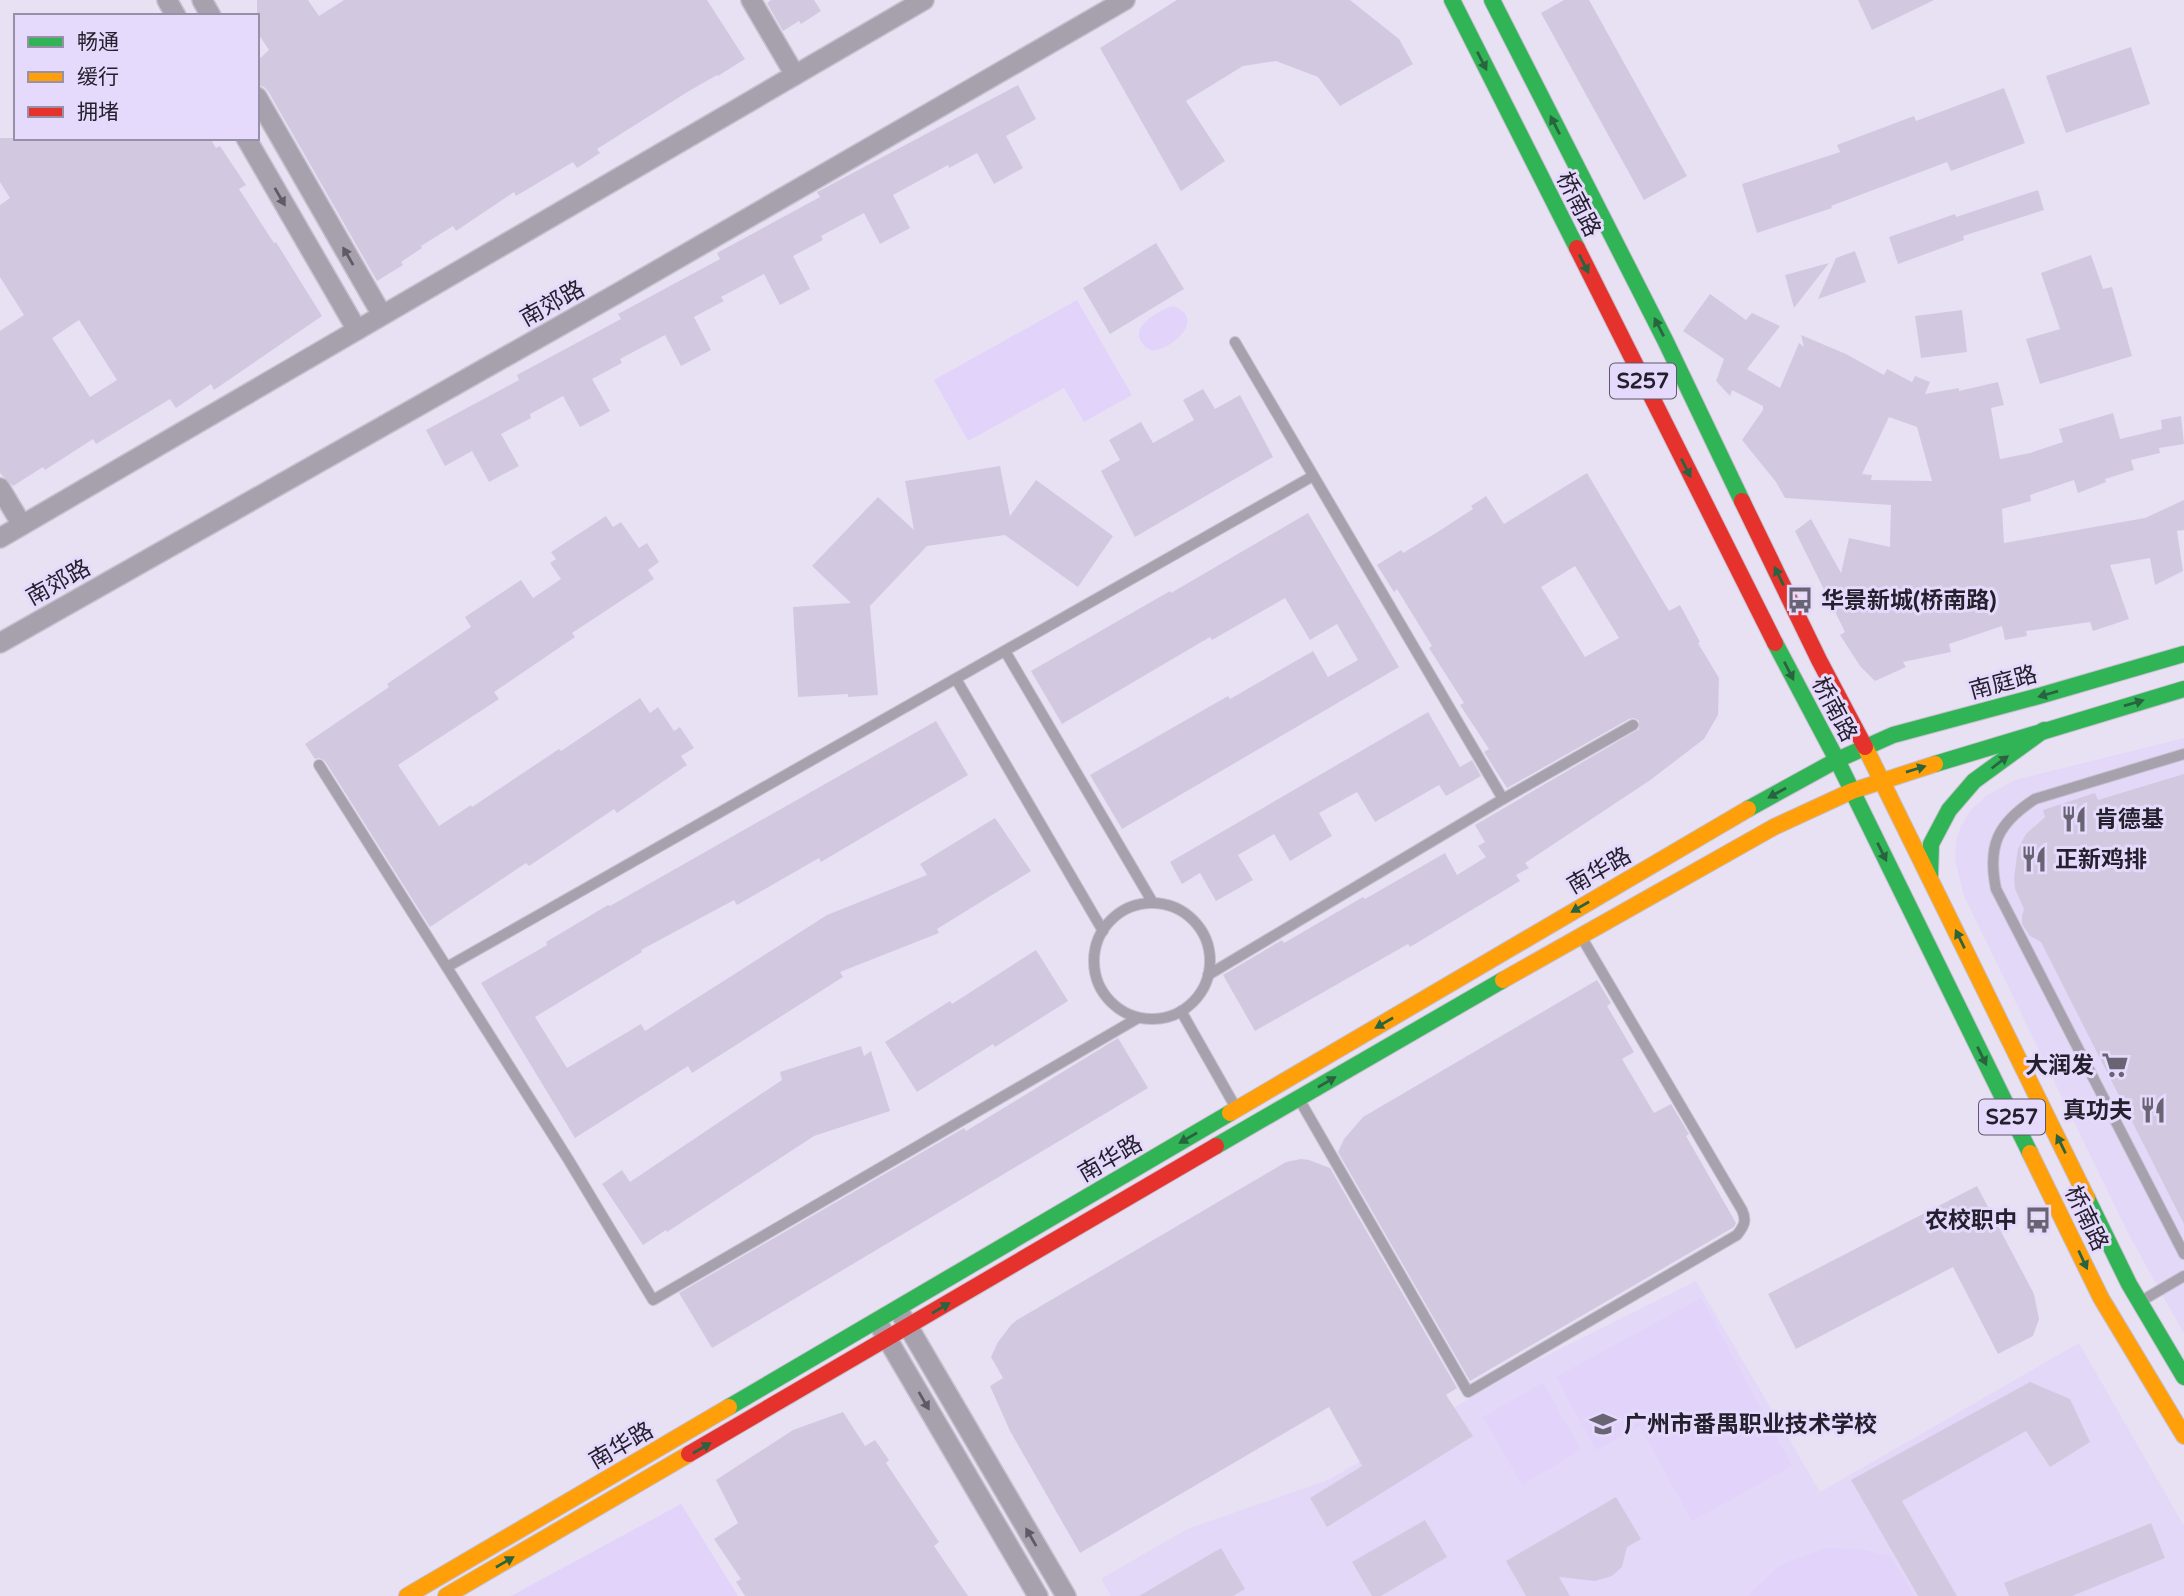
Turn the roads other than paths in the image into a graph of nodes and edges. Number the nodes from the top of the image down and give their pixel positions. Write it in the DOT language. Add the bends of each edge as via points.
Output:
graph roads {
  1 [pos="751,0"];
  2 [pos="924,0"];
  3 [pos="1125,0"];
  4 [pos="1452,0"];
  5 [pos="1492,0"];
  6 [pos="795,75"];
  7 [pos="259,100"];
  8 [pos="247,140"];
  9 [pos="382,315"];
  10 [pos="357,330"];
  11 [pos="1234,342"];
  12 [pos="1313,476"];
  13 [pos="0,488"];
  14 [pos="22,525"];
  15 [pos="0,538"];
  16 [pos="0,643"];
  17 [pos="1005,651"];
  18 [pos="2184,654"];
  19 [pos="956,679"];
  20 [pos="2184,689"];
  21 [pos="1633,725"];
  22 [pos="2045,730"];
  23 [pos="1865,747"];
  24 [pos="2184,754"];
  25 [pos="1837,760"];
  26 [pos="319,765"];
  27 [pos="1881,779"];
  28 [pos="1852,791"];
  29 [pos="1503,799"];
  30 [pos="1930,877"];
  31 [pos="1153,903"];
  32 [pos="1103,930"];
  33 [pos="1581,936"];
  34 [pos="447,968"];
  35 [pos="1208,975"];
  36 [pos="1181,1011"];
  37 [pos="1138,1018"];
  38 [pos="1298,1099"];
  39 [pos="1237,1109"];
  40 [pos="2184,1254"];
  41 [pos="2184,1276"];
  42 [pos="2139,1302"];
  43 [pos="898,1309"];
  44 [pos="877,1321"];
  45 [pos="909,1327"];
  46 [pos="888,1339"];
  47 [pos="2184,1377"];
  48 [pos="2184,1436"];
  49 [pos="407,1596"];
  50 [pos="446,1596"];
  51 [pos="1038,1596"];
  52 [pos="1066,1596"];
  1 -- 6 [label="street"];
  2 -- 6 [label="street"];
  3 -- 16 [label="street, 南郊路"];
  4 -- 25 [label="street, 桥南路 / S257, one-way"];
  23 -- 5 [label="street, 桥南路 / S257, one-way"];
  6 -- 9 [label="street"];
  9 -- 7 [label="street, one-way"];
  8 -- 10 [label="street, one-way"];
  9 -- 10 [label="street"];
  10 -- 14 [label="street"];
  11 -- 12 [label="lane"];
  12 -- 17 [label="lane"];
  12 -- 29 [label="lane"];
  13 -- 14 [label="street"];
  14 -- 15 [label="street"];
  17 -- 19 [label="lane"];
  17 -- 31 [label="lane"];
  18 -- 23 [label="street, 南庭路, one-way" via="1893,735"];
  19 -- 32 [label="lane"];
  19 -- 34 [label="lane"];
  22 -- 20 [label="street, one-way"];
  21 -- 29 [label="lane"];
  27 -- 22 [label="street, one-way"];
  30 -- 22 [label="street, one-way" via="1931,844 1949,810 1974,781"];
  23 -- 25 [label="street, 南庭路"];
  23 -- 27 [label="street, 桥南路 / S257"];
  24 -- 40 [label="lane" via="2035,799 2013,815 1997,835 1992,869 1996,889"];
  25 -- 28 [label="street, 桥南路 / S257"];
  25 -- 39 [label="street, 南华路, one-way"];
  26 -- 34 [label="lane"];
  27 -- 28 [label="street"];
  27 -- 30 [label="street, 桥南路 / S257"];
  28 -- 33 [label="street, 南华路" via="1774,827"];
  28 -- 48 [label="street, 桥南路 / S257, one-way" via="2101,1298"];
  29 -- 35 [label="lane"];
  42 -- 30 [label="street, 桥南路 / S257, one-way"];
  31 -- 32 [label="lane" via="1129,908"];
  31 -- 35 [label="lane" via="1184,912 1202,928 1211,950"];
  32 -- 37 [label="lane" via="1095,951 1098,981 1114,1006"];
  38 -- 33 [label="street, 南华路, one-way"];
  33 -- 38 [label="lane" via="1742,1210 1744,1225 1737,1235 1468,1392"];
  34 -- 37 [label="lane" via="653,1300"];
  35 -- 36 [label="lane" via="1202,989"];
  36 -- 37 [label="lane" via="1160,1018"];
  36 -- 39 [label="lane"];
  45 -- 38 [label="street, 南华路, one-way"];
  39 -- 43 [label="street, 南华路, one-way"];
  41 -- 42 [label="lane"];
  42 -- 47 [label="street, 桥南路 / S257"];
  43 -- 44 [label="street, 南华路"];
  43 -- 45 [label="street"];
  44 -- 46 [label="street"];
  44 -- 49 [label="street, 南华路"];
  45 -- 46 [label="street, 南华路"];
  52 -- 45 [label="street, one-way"];
  50 -- 46 [label="street, 南华路, one-way"];
  46 -- 51 [label="street, one-way"];
}
